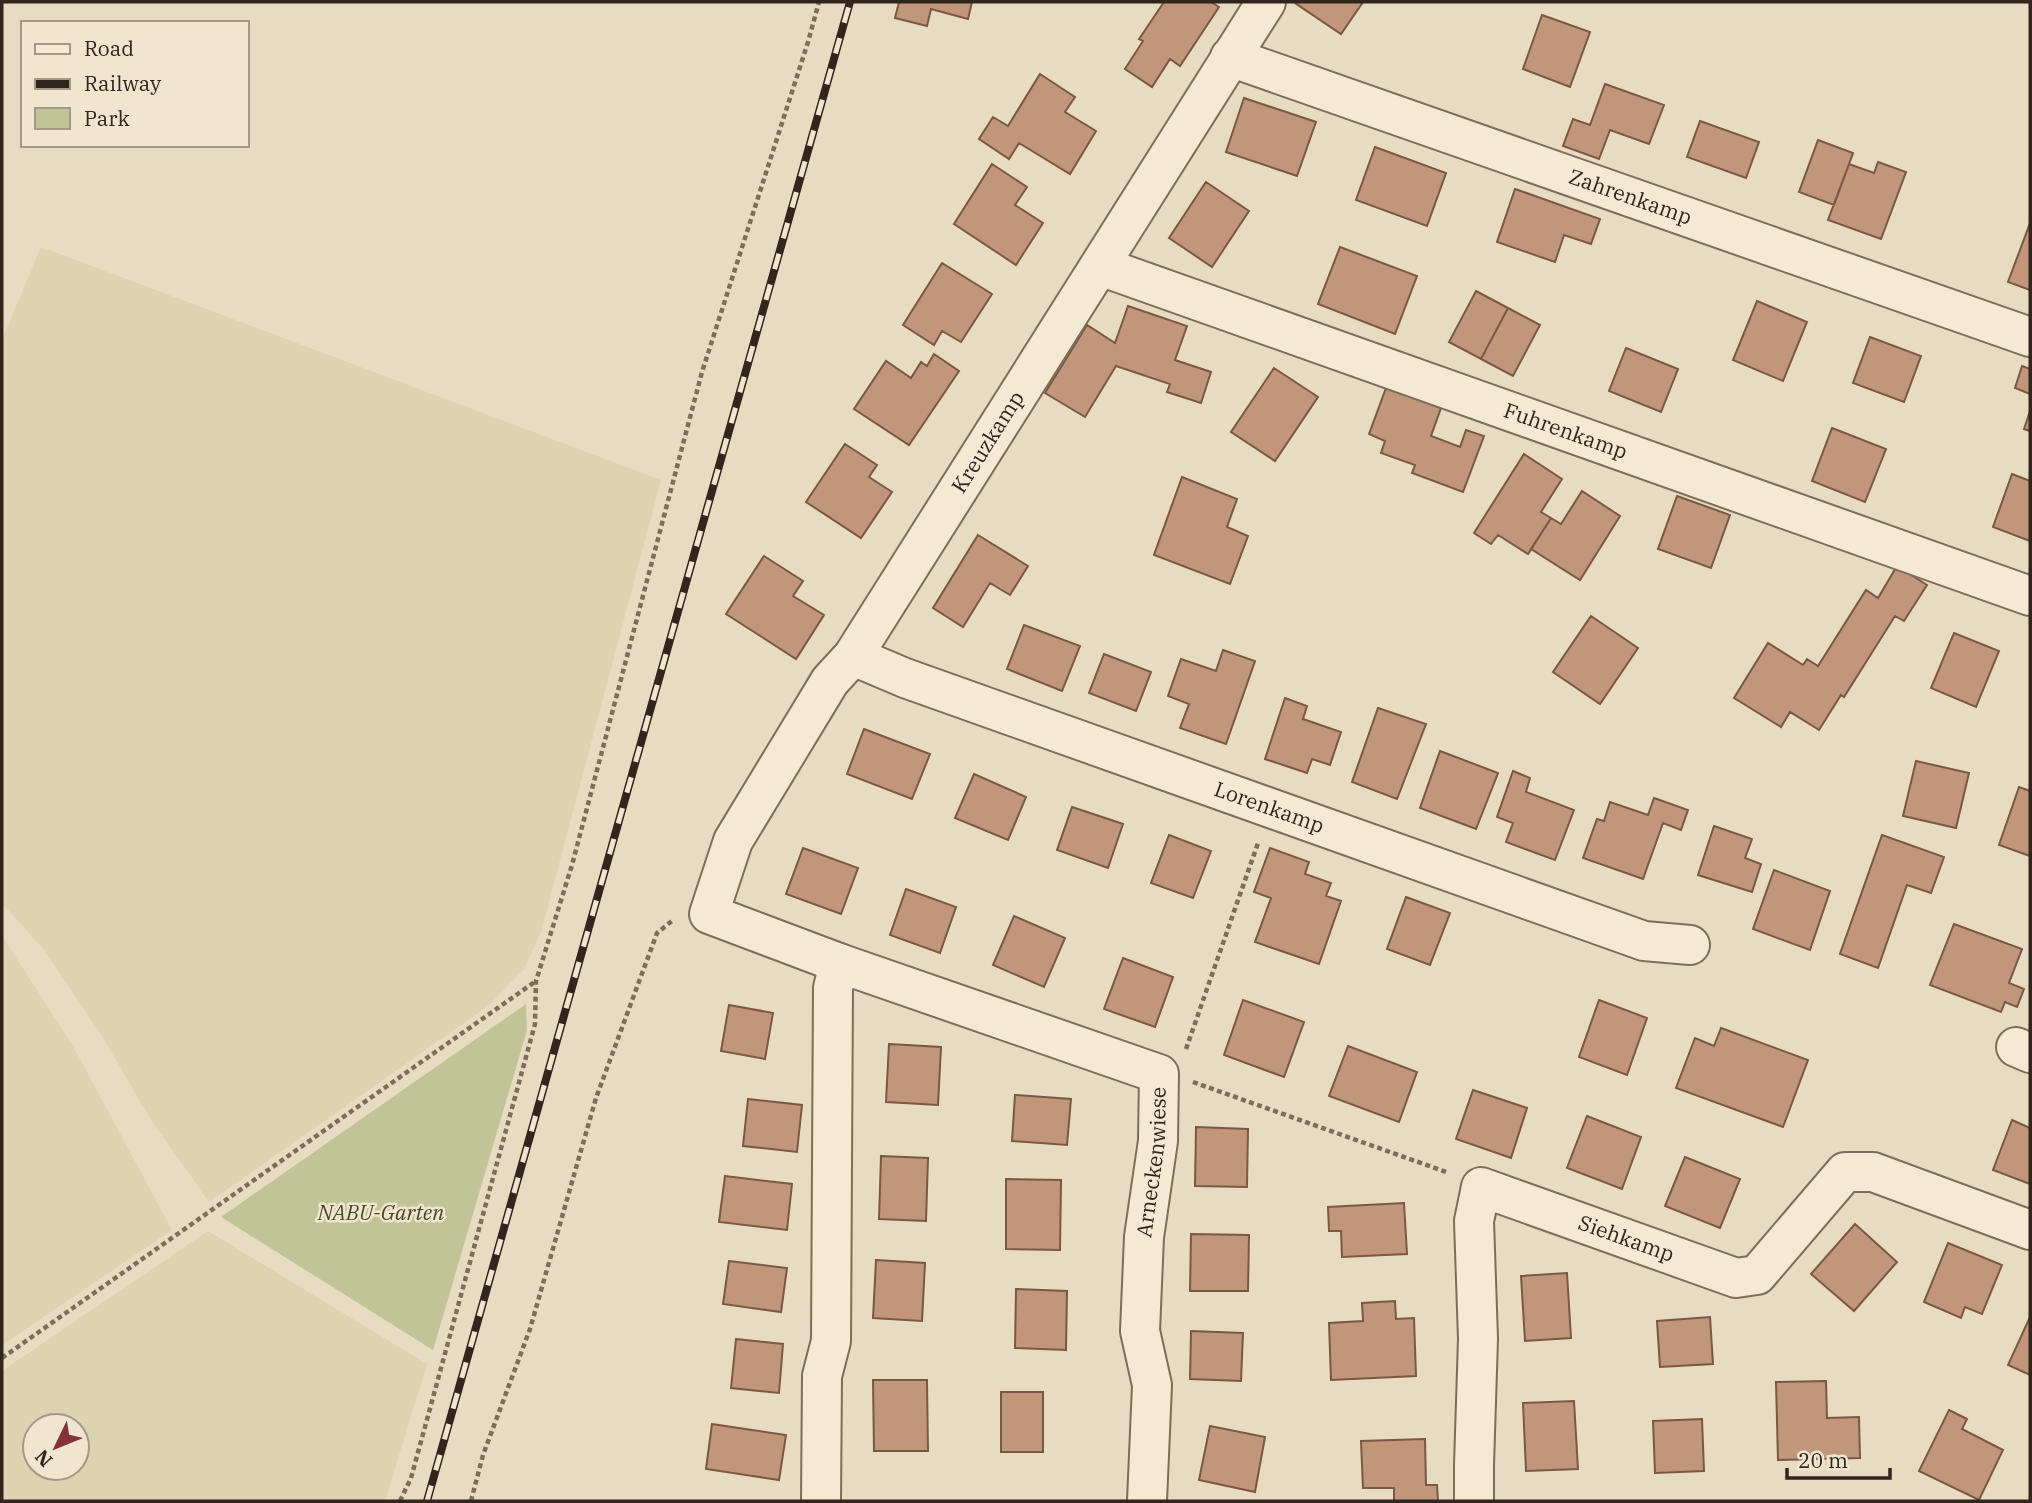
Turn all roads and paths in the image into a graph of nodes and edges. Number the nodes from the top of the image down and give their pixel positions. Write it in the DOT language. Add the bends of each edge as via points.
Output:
graph roads {
  1 [pos="820,2"];
  2 [pos="1266,2"];
  3 [pos="1230,57"];
  4 [pos="1100,266"];
  5 [pos="2030,337"];
  6 [pos="2030,596"];
  7 [pos="853,656"];
  8 [pos="1270,807"];
  9 [pos="718,885"];
  10 [pos="1690,945"];
  11 [pos="839,963"];
  12 [pos="536,981"];
  13 [pos="1159,1074"];
  14 [pos="1482,1187"];
  15 [pos="2030,1230"];
  16 [pos="2,1358"];
  17 [pos="400,1501"];
  18 [pos="471,1501"];
  19 [pos="821,1501"];
  20 [pos="1147,1501"];
  21 [pos="1474,1501"];
  1 -- 12 [label="path" via="702,372 576,851"];
  2 -- 3 [label="street, Kreuzkamp"];
  3 -- 4 [label="street, Kreuzkamp"];
  3 -- 5 [label="street, Zahrenkamp"];
  4 -- 6 [label="street, Fuhrenkamp"];
  4 -- 7 [label="street, Kreuzkamp"];
  7 -- 8 [label="street, Lorenkamp"];
  7 -- 9 [label="street, Kreuzkamp" via="830,681 733,841"];
  8 -- 10 [label="street, Lorenkamp" via="1644,941"];
  8 -- 13 [label="path" via="1184,1055"];
  9 -- 11 [label="street, Arneckenwiese" via="709,914"];
  9 -- 18 [label="path" via="657,933 596,1098 530,1329"];
  11 -- 13 [label="street, Arneckenwiese"];
  11 -- 19 [label="street" via="833,988 831,1341 821,1376"];
  12 -- 16 [label="path"];
  12 -- 17 [label="path" via="535,1024 411,1478"];
  13 -- 14 [label="path" via="1185,1079"];
  13 -- 20 [label="street, Arneckenwiese" via="1158,1141 1144,1237 1140,1331 1152,1385"];
  14 -- 15 [label="street, Siehkamp" via="1736,1278 1757,1275 1845,1172 1873,1172"];
  14 -- 21 [label="street" via="1474,1221 1478,1339"];
}
